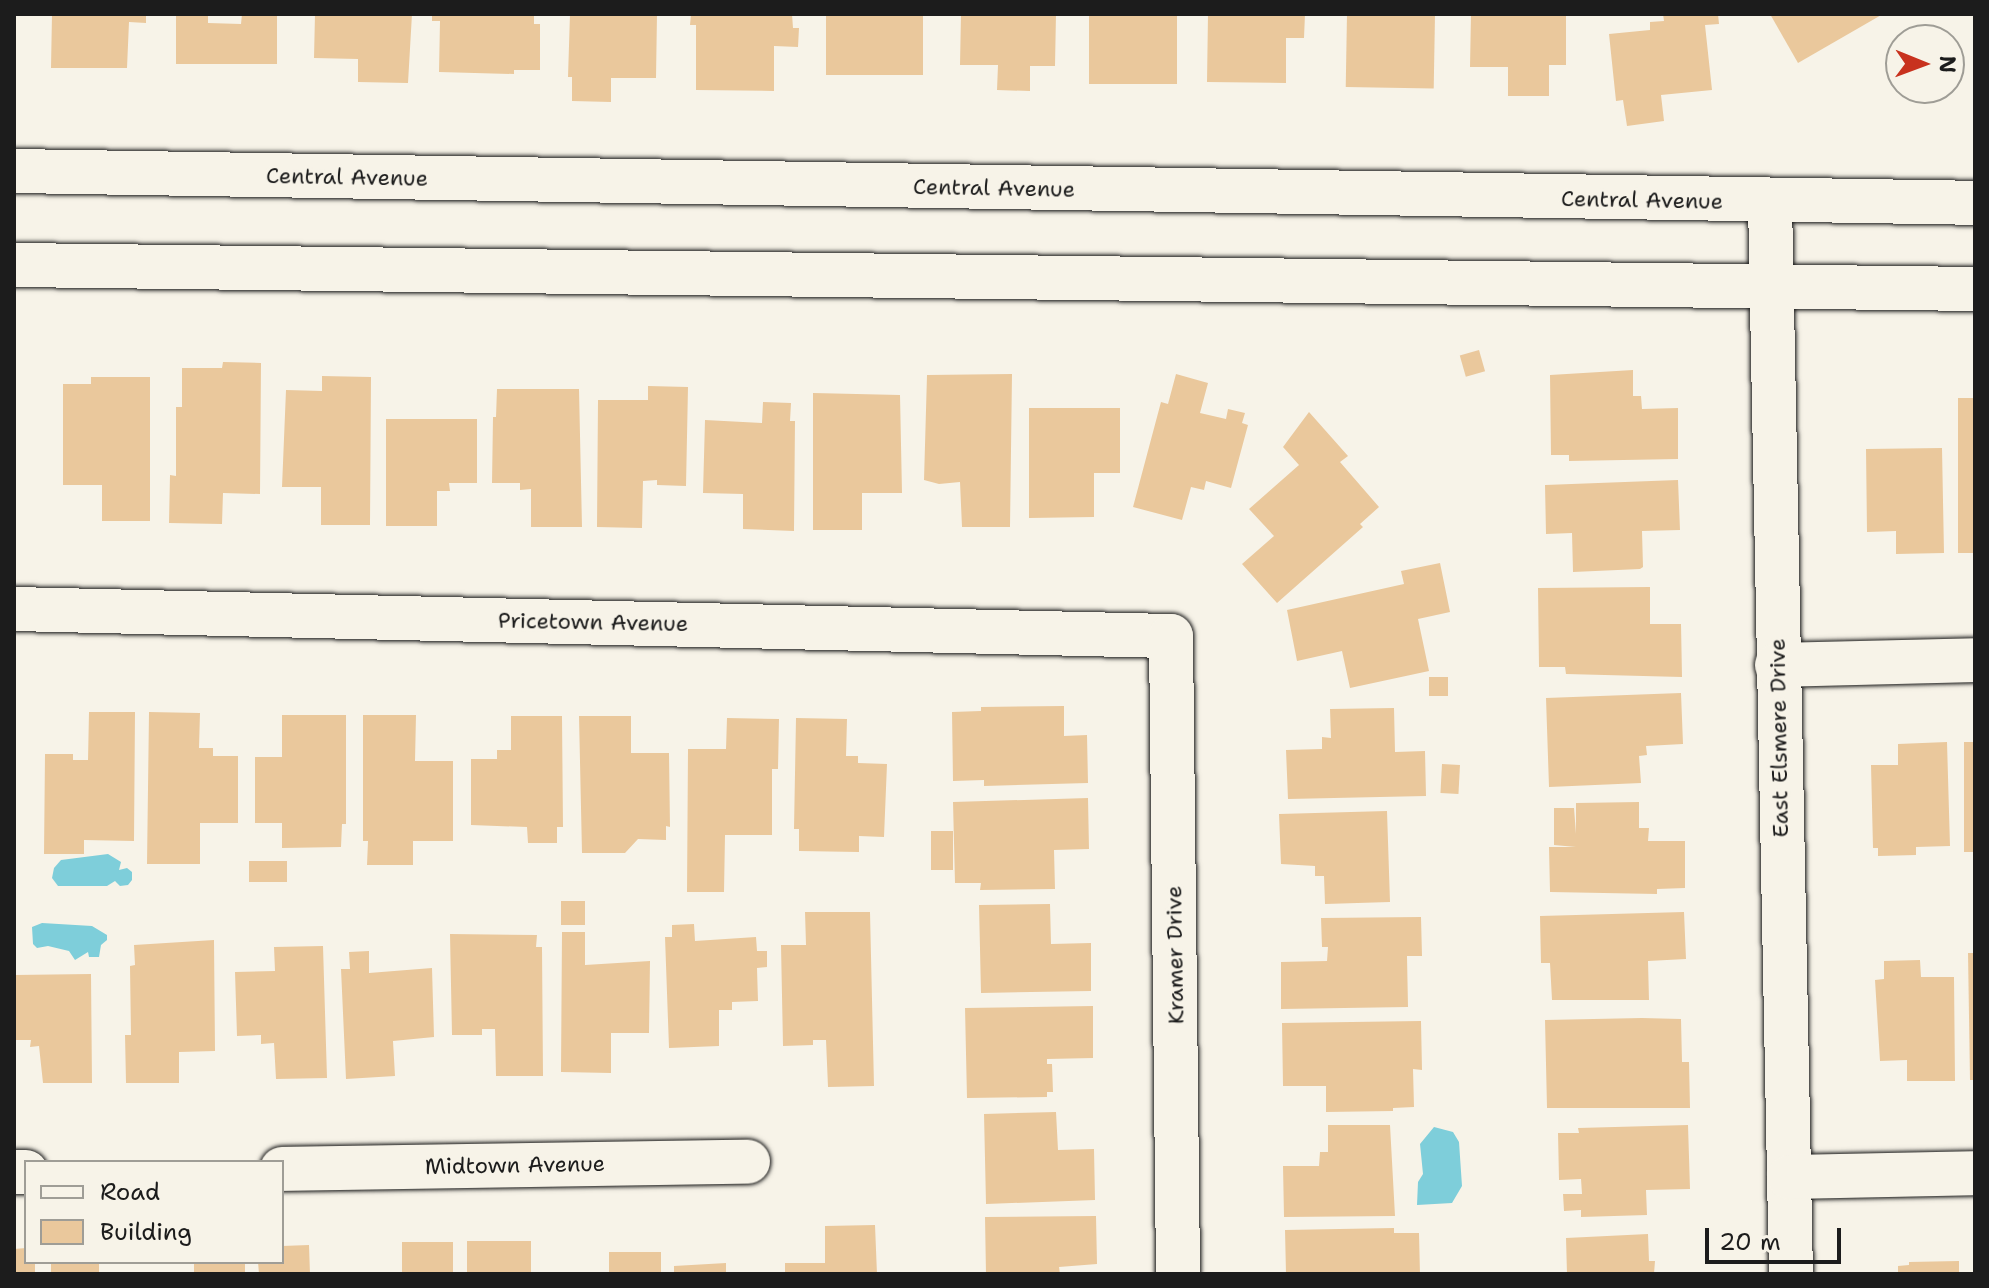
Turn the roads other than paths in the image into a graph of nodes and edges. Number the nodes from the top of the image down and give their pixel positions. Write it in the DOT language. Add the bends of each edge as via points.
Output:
graph roads {
  1 [pos="14,171"];
  2 [pos="1770,202"];
  3 [pos="1975,203"];
  4 [pos="14,265"];
  5 [pos="1772,287"];
  6 [pos="1975,289"];
  7 [pos="14,609"];
  8 [pos="1171,636"];
  9 [pos="1975,660"];
  10 [pos="1777,665"];
  11 [pos="748,1162"];
  12 [pos="284,1169"];
  13 [pos="1975,1173"];
  14 [pos="1789,1177"];
  15 [pos="1178,1274"];
  16 [pos="1791,1274"];
  1 -- 2 [label="main road, Central Avenue"];
  2 -- 3 [label="main road, Central Avenue"];
  2 -- 5 [label="main road, East Elsmere Drive"];
  4 -- 5 [label="main road"];
  5 -- 6 [label="main road"];
  5 -- 10 [label="main road, East Elsmere Drive"];
  7 -- 8 [label="main road, Pricetown Avenue"];
  8 -- 15 [label="main road, Kramer Drive"];
  9 -- 10 [label="main road"];
  10 -- 14 [label="main road, East Elsmere Drive"];
  11 -- 12 [label="main road, Midtown Avenue"];
  13 -- 14 [label="main road"];
  14 -- 16 [label="main road, East Elsmere Drive"];
}
